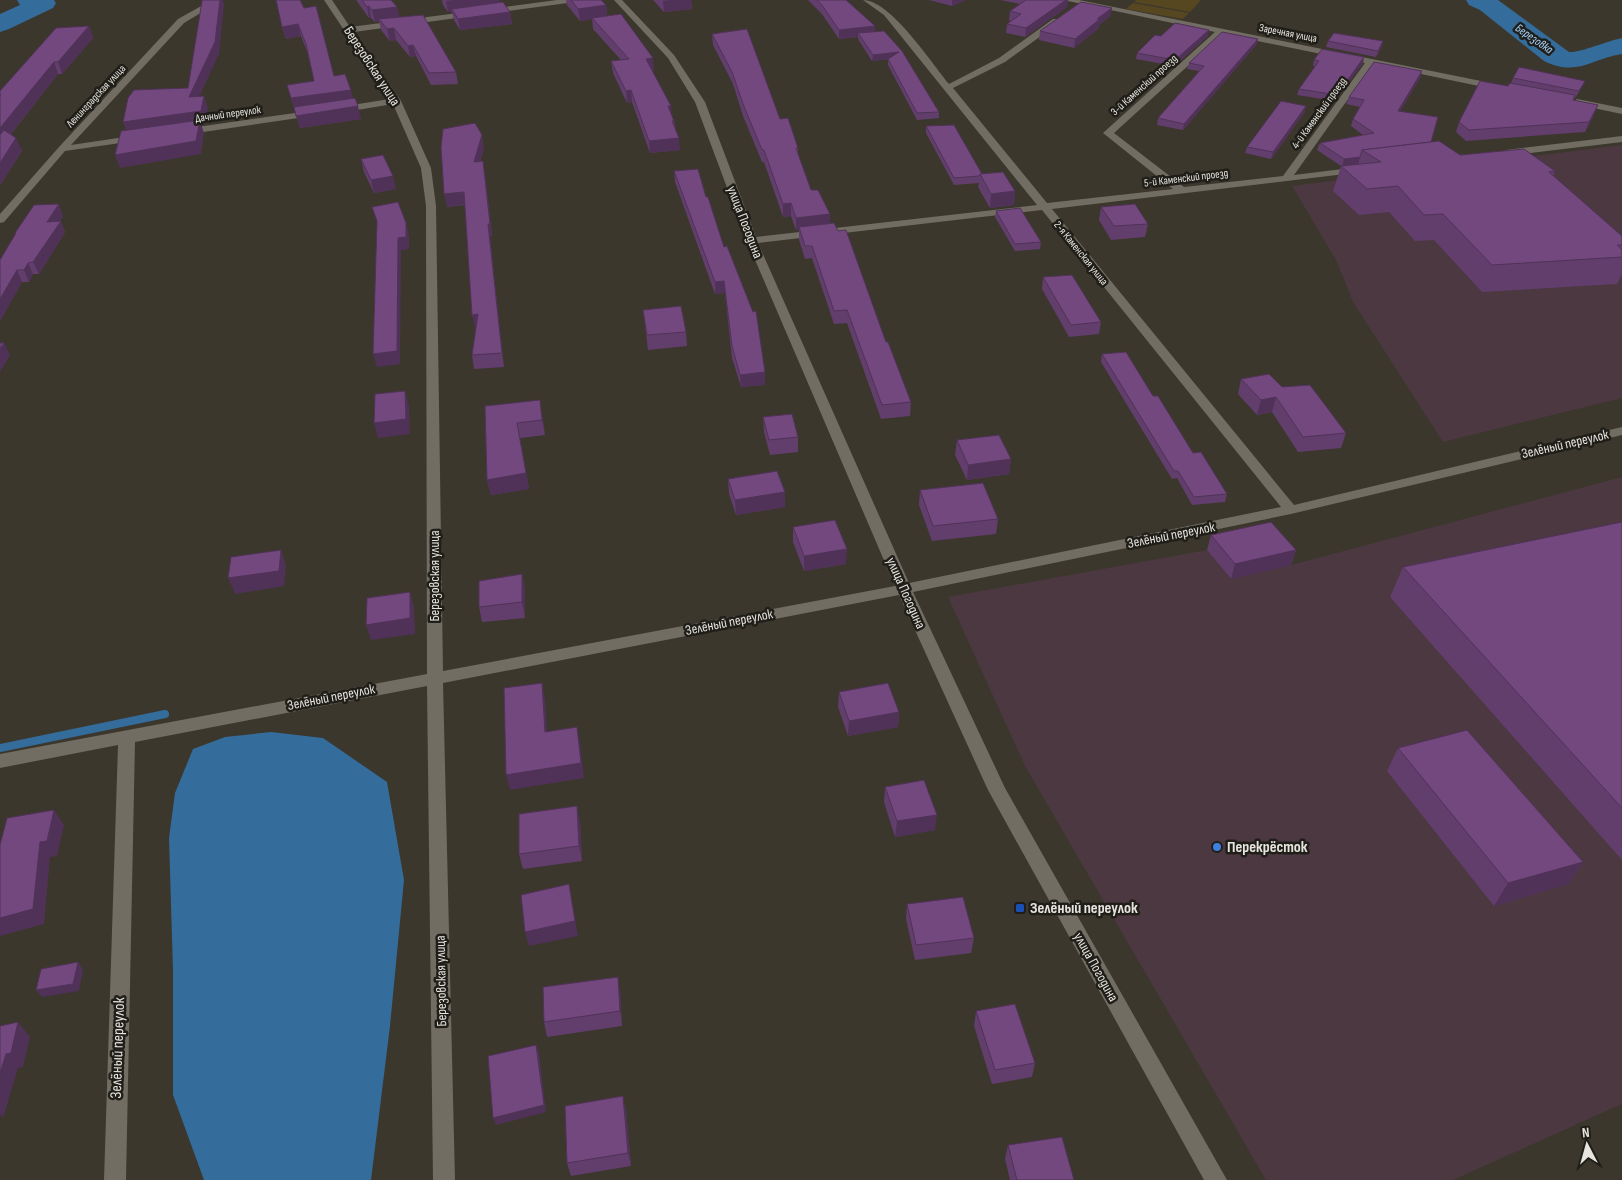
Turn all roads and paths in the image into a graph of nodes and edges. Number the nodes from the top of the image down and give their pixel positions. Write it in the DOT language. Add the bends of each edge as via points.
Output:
graph roads {
  1 [pos="218,0"];
  2 [pos="328,0"];
  3 [pos="575,0"];
  4 [pos="618,0"];
  5 [pos="868,0"];
  6 [pos="1066,0"];
  7 [pos="1081,3"];
  8 [pos="1073,9"];
  9 [pos="1065,14"];
  10 [pos="348,30"];
  11 [pos="1221,31"];
  12 [pos="1371,61"];
  13 [pos="947,88"];
  14 [pos="1505,88"];
  15 [pos="1564,100"];
  16 [pos="396,101"];
  17 [pos="1622,111"];
  18 [pos="170,133"];
  19 [pos="151,136"];
  20 [pos="1622,139"];
  21 [pos="62,149"];
  22 [pos="1493,154"];
  23 [pos="1375,168"];
  24 [pos="1286,179"];
  25 [pos="1182,191"];
  26 [pos="1043,208"];
  27 [pos="0,220"];
  28 [pos="752,241"];
  29 [pos="1622,431"];
  30 [pos="1291,510"];
  31 [pos="904,589"];
  32 [pos="435,677"];
  33 [pos="127,737"];
  34 [pos="0,761"];
  35 [pos="115,1180"];
  36 [pos="444,1180"];
  37 [pos="1216,1180"];
  1 -- 21 [label="street, Ленинградская улица" via="181,21"];
  2 -- 10 [label="street, Березовская улица"];
  3 -- 10 [label="street"];
  4 -- 28 [label="street, улица Погодина" via="671,57 700,102"];
  5 -- 13 [label="street, 2-я Каменская улица" via="887,13"];
  6 -- 7 [label="street, Заречная улица"];
  7 -- 8 [label="street"];
  7 -- 11 [label="street, Заречная улица"];
  9 -- 13 [label="street" via="1002,60"];
  10 -- 16 [label="street, Березовская улица"];
  11 -- 12 [label="street, Заречная улица"];
  11 -- 25 [label="street, 3-й Каменский проезд" via="1108,133"];
  12 -- 14 [label="street, Заречная улица"];
  12 -- 24 [label="street, 4-й Каменский проезд"];
  13 -- 26 [label="street, 2-я Каменская улица"];
  15 -- 17 [label="street"];
  16 -- 18 [label="street, Дачный переулок"];
  16 -- 32 [label="street, Березовская улица" via="426,168 432,206"];
  19 -- 21 [label="street"];
  20 -- 22 [label="street"];
  21 -- 27 [label="street, Ленинградская улица"];
  23 -- 24 [label="street, 5-й Каменский проезд"];
  24 -- 25 [label="street, 5-й Каменский проезд"];
  25 -- 26 [label="street, 5-й Каменский проезд"];
  26 -- 28 [label="street, 5-й Каменский проезд"];
  26 -- 30 [label="street, 2-я Каменская улица"];
  28 -- 31 [label="street, улица Погодина"];
  29 -- 30 [label="street, Зелёный переулок"];
  30 -- 31 [label="street, Зелёный переулок"];
  31 -- 32 [label="street, Зелёный переулок"];
  31 -- 37 [label="street, улица Погодина" via="997,790"];
  32 -- 33 [label="street, Зелёный переулок"];
  32 -- 36 [label="street, Березовская улица"];
  33 -- 34 [label="street, Зелёный переулок"];
  33 -- 35 [label="street, Зелёный переулок"];
}
